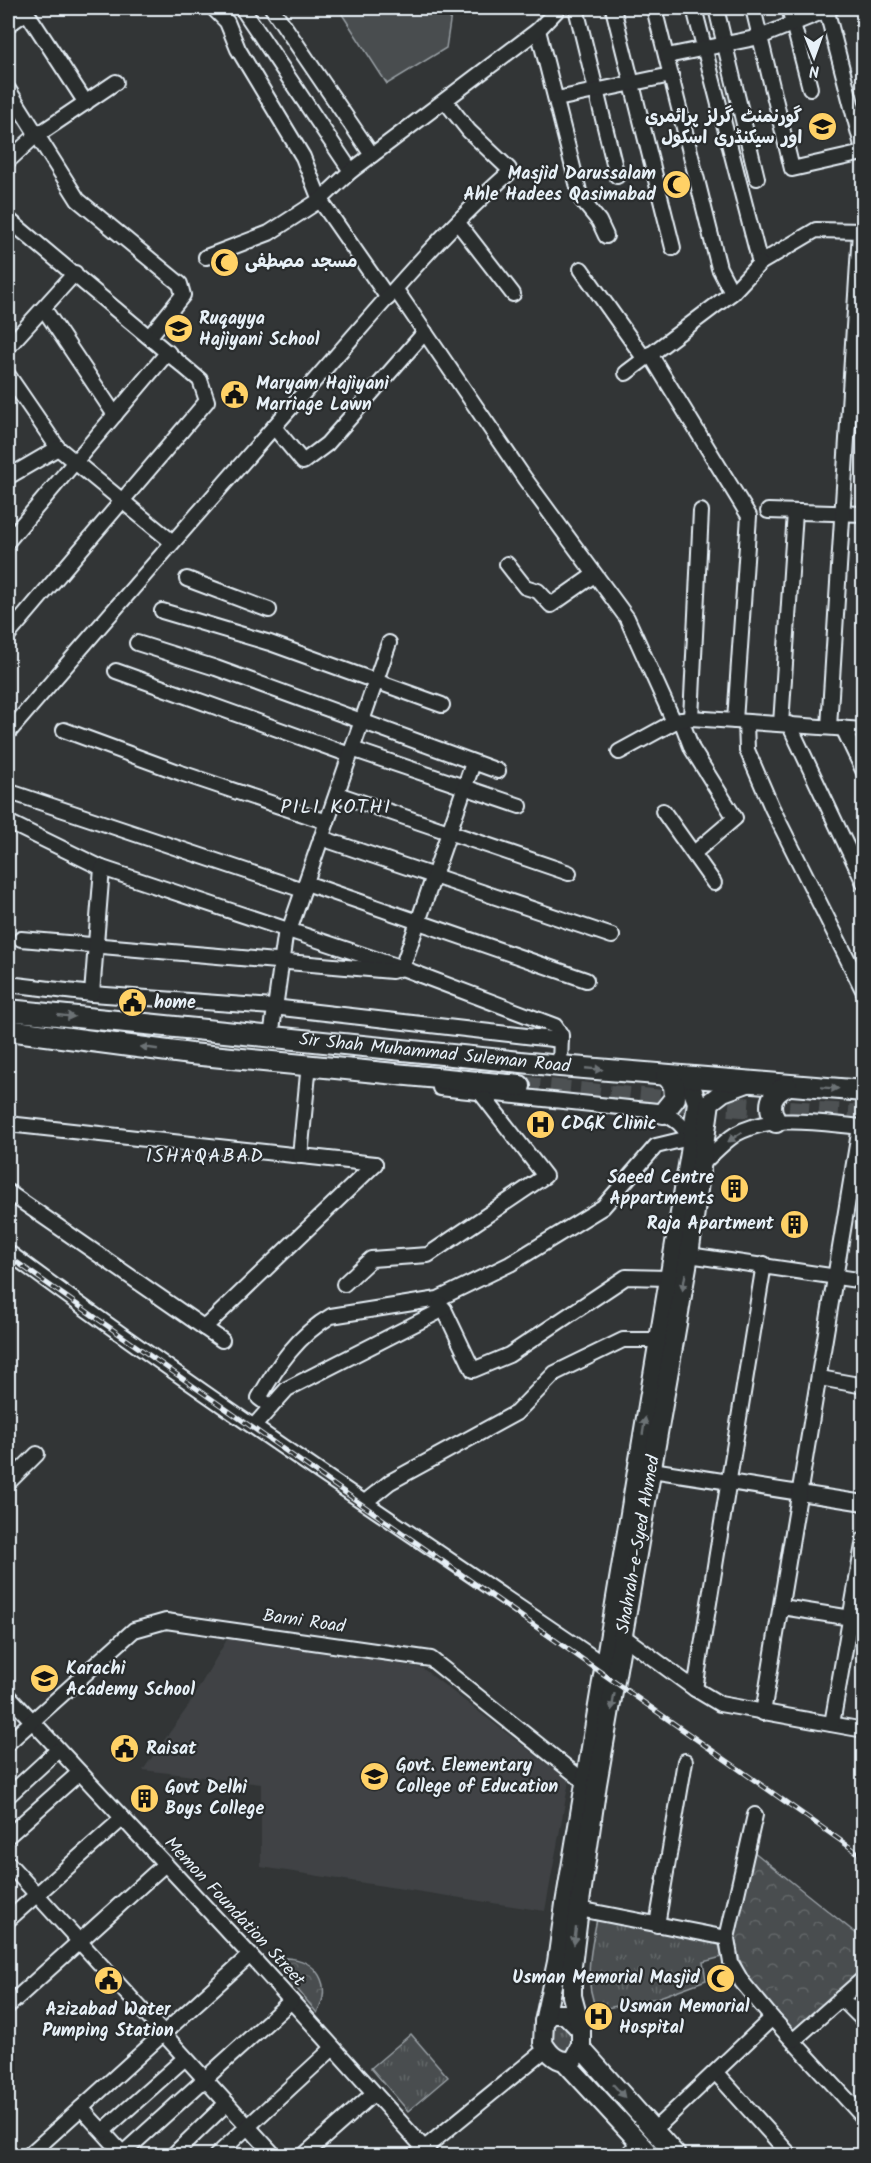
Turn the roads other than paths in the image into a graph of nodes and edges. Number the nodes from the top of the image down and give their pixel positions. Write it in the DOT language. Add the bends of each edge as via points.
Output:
graph roads {
  1 [pos="213,8"];
  2 [pos="242,8"];
  3 [pos="272,8"];
  4 [pos="559,8"];
  5 [pos="576,8"];
  6 [pos="613,8"];
  7 [pos="654,8"];
  8 [pos="694,8"];
  9 [pos="716,8"];
  10 [pos="753,8"];
  11 [pos="789,8"];
  12 [pos="828,8"];
  13 [pos="26,10"];
  14 [pos="793,24"];
  15 [pos="8,25"];
  16 [pos="538,30"];
  17 [pos="760,37"];
  18 [pos="726,44"];
  19 [pos="704,48"];
  20 [pos="667,56"];
  21 [pos="671,75"];
  22 [pos="116,82"];
  23 [pos="632,83"];
  24 [pos="810,88"];
  25 [pos="8,89"];
  26 [pos="597,91"];
  27 [pos="557,99"];
  28 [pos="446,102"];
  29 [pos="86,103"];
  30 [pos="38,135"];
  31 [pos="863,153"];
  32 [pos="372,155"];
  33 [pos="8,161"];
  34 [pos="351,171"];
  35 [pos="617,176"];
  36 [pos="757,178"];
  37 [pos="320,200"];
  38 [pos="8,219"];
  39 [pos="458,223"];
  40 [pos="862,231"];
  41 [pos="606,237"];
  42 [pos="673,248"];
  43 [pos="206,257"];
  44 [pos="760,263"];
  45 [pos="581,269"];
  46 [pos="75,273"];
  47 [pos="732,293"];
  48 [pos="392,294"];
  49 [pos="513,294"];
  50 [pos="44,309"];
  51 [pos="425,332"];
  52 [pos="150,336"];
  53 [pos="8,347"];
  54 [pos="168,352"];
  55 [pos="647,356"];
  56 [pos="626,373"];
  57 [pos="8,375"];
  58 [pos="115,415"];
  59 [pos="274,427"];
  60 [pos="58,448"];
  61 [pos="75,462"];
  62 [pos="8,477"];
  63 [pos="122,501"];
  64 [pos="701,511"];
  65 [pos="768,511"];
  66 [pos="795,512"];
  67 [pos="842,513"];
  68 [pos="864,514"];
  69 [pos="8,541"];
  70 [pos="171,541"];
  71 [pos="507,564"];
  72 [pos="594,575"];
  73 [pos="187,579"];
  74 [pos="269,610"];
  75 [pos="162,612"];
  76 [pos="8,635"];
  77 [pos="137,643"];
  78 [pos="389,643"];
  79 [pos="116,671"];
  80 [pos="376,681"];
  81 [pos="442,705"];
  82 [pos="682,720"];
  83 [pos="362,721"];
  84 [pos="740,721"];
  85 [pos="785,724"];
  86 [pos="9,726"];
  87 [pos="836,728"];
  88 [pos="64,730"];
  89 [pos="864,730"];
  90 [pos="351,752"];
  91 [pos="619,752"];
  92 [pos="473,763"];
  93 [pos="498,771"];
  94 [pos="864,772"];
  95 [pos="464,787"];
  96 [pos="10,792"];
  97 [pos="337,794"];
  98 [pos="520,806"];
  99 [pos="663,811"];
  100 [pos="8,822"];
  101 [pos="327,822"];
  102 [pos="448,833"];
  103 [pos="321,838"];
  104 [pos="694,853"];
  105 [pos="102,868"];
  106 [pos="569,873"];
  107 [pos="434,876"];
  108 [pos="714,883"];
  109 [pos="864,883"];
  110 [pos="305,886"];
  111 [pos="418,922"];
  112 [pos="287,930"];
  113 [pos="612,936"];
  114 [pos="21,939"];
  115 [pos="96,945"];
  116 [pos="279,964"];
  117 [pos="402,968"];
  118 [pos="586,980"];
  119 [pos="8,984"];
  120 [pos="864,992"];
  121 [pos="92,994"];
  122 [pos="273,1007"];
  123 [pos="8,1010"];
  124 [pos="8,1030"];
  125 [pos="271,1037"];
  126 [pos="561,1040"];
  127 [pos="191,1054"];
  128 [pos="561,1066"];
  129 [pos="308,1074"];
  130 [pos="669,1076"];
  131 [pos="750,1082"];
  132 [pos="520,1086"];
  133 [pos="787,1086"];
  134 [pos="864,1091"];
  135 [pos="480,1092"];
  136 [pos="663,1113"];
  137 [pos="776,1122"];
  138 [pos="8,1124"];
  139 [pos="862,1127"];
  140 [pos="693,1152"];
  141 [pos="300,1156"];
  142 [pos="8,1192"];
  143 [pos="8,1252"];
  144 [pos="689,1255"];
  145 [pos="764,1264"];
  146 [pos="837,1276"];
  147 [pos="668,1278"];
  148 [pos="864,1281"];
  149 [pos="344,1284"];
  150 [pos="441,1304"];
  151 [pos="204,1328"];
  152 [pos="222,1340"];
  153 [pos="658,1340"];
  154 [pos="820,1378"];
  155 [pos="864,1386"];
  156 [pos="271,1407"];
  157 [pos="254,1426"];
  158 [pos="37,1454"];
  159 [pos="652,1470"];
  160 [pos="729,1482"];
  161 [pos="8,1484"];
  162 [pos="801,1493"];
  163 [pos="366,1502"];
  164 [pos="864,1503"];
  165 [pos="864,1539"];
  166 [pos="782,1607"];
  167 [pos="857,1619"];
  168 [pos="624,1638"];
  169 [pos="612,1667"];
  170 [pos="695,1689"];
  171 [pos="8,1695"];
  172 [pos="763,1713"];
  173 [pos="31,1722"];
  174 [pos="832,1724"];
  175 [pos="864,1730"];
  176 [pos="8,1743"];
  177 [pos="58,1750"];
  178 [pos="685,1761"];
  179 [pos="79,1773"];
  180 [pos="591,1783"];
  181 [pos="8,1796"];
  182 [pos="755,1815"];
  183 [pos="122,1819"];
  184 [pos="8,1836"];
  185 [pos="8,1863"];
  186 [pos="165,1864"];
  187 [pos="36,1894"];
  188 [pos="579,1909"];
  189 [pos="8,1920"];
  190 [pos="657,1925"];
  191 [pos="727,1938"];
  192 [pos="80,1941"];
  193 [pos="250,1955"];
  194 [pos="864,1978"];
  195 [pos="842,1998"];
  196 [pos="291,2001"];
  197 [pos="8,2006"];
  198 [pos="772,2018"];
  199 [pos="864,2021"];
  200 [pos="544,2022"];
  201 [pos="162,2032"];
  202 [pos="581,2038"];
  203 [pos="794,2040"];
  204 [pos="333,2048"];
  205 [pos="546,2049"];
  206 [pos="185,2058"];
  207 [pos="565,2062"];
  208 [pos="716,2073"];
  209 [pos="205,2080"];
  210 [pos="374,2093"];
  211 [pos="227,2103"];
  212 [pos="81,2108"];
  213 [pos="864,2118"];
  214 [pos="248,2127"];
  215 [pos="654,2130"];
  216 [pos="103,2131"];
  217 [pos="646,2149"];
  218 [pos="423,2153"];
  219 [pos="123,2155"];
  220 [pos="28,2156"];
  221 [pos="172,2156"];
  222 [pos="216,2156"];
  223 [pos="275,2156"];
  224 [pos="303,2156"];
  225 [pos="626,2156"];
  226 [pos="677,2156"];
  227 [pos="791,2156"];
  1 -- 37 [label="street" via="227,22 238,49 303,157"];
  2 -- 34 [label="street"];
  3 -- 32 [label="street"];
  4 -- 16 [label="street"];
  5 -- 26 [label="street"];
  6 -- 23 [label="street"];
  7 -- 20 [label="street"];
  8 -- 19 [label="street"];
  9 -- 18 [label="street"];
  10 -- 17 [label="street"];
  11 -- 14 [label="street"];
  12 -- 14 [label="street"];
  12 -- 31 [label="street"];
  13 -- 15 [label="street"];
  13 -- 29 [label="street"];
  14 -- 17 [label="street"];
  14 -- 24 [label="street"];
  16 -- 27 [label="street"];
  16 -- 28 [label="street"];
  17 -- 18 [label="street"];
  17 -- 31 [label="street" via="792,169"];
  18 -- 19 [label="street"];
  18 -- 36 [label="street"];
  19 -- 20 [label="street"];
  19 -- 44 [label="street"];
  20 -- 21 [label="street"];
  21 -- 23 [label="street"];
  21 -- 47 [label="street" via="719,268"];
  22 -- 29 [label="street"];
  23 -- 26 [label="street"];
  23 -- 42 [label="street"];
  25 -- 30 [label="street"];
  26 -- 27 [label="street"];
  26 -- 35 [label="street"];
  27 -- 41 [label="street" via="581,199"];
  28 -- 32 [label="street"];
  28 -- 39 [label="street" via="469,131 509,169"];
  29 -- 30 [label="street"];
  30 -- 33 [label="street"];
  30 -- 52 [label="street" via="78,200 180,284 183,295"];
  32 -- 34 [label="street"];
  34 -- 37 [label="street"];
  37 -- 43 [label="street" via="269,233"];
  37 -- 48 [label="street"];
  38 -- 46 [label="street"];
  39 -- 48 [label="street"];
  39 -- 49 [label="street"];
  40 -- 44 [label="street" via="816,231"];
  40 -- 67 [label="street"];
  44 -- 47 [label="street"];
  45 -- 55 [label="street"];
  46 -- 50 [label="street"];
  46 -- 52 [label="street"];
  47 -- 55 [label="street"];
  48 -- 51 [label="street"];
  48 -- 59 [label="street"];
  50 -- 53 [label="street"];
  50 -- 58 [label="street"];
  51 -- 59 [label="street" via="327,444 303,462"];
  51 -- 72 [label="street"];
  52 -- 54 [label="street"];
  54 -- 58 [label="street"];
  54 -- 63 [label="street" via="200,380 207,401"];
  55 -- 56 [label="street"];
  55 -- 84 [label="street" via="749,516"];
  57 -- 60 [label="street"];
  58 -- 61 [label="street"];
  59 -- 70 [label="street"];
  60 -- 61 [label="street"];
  60 -- 62 [label="street"];
  61 -- 63 [label="street"];
  61 -- 69 [label="street"];
  63 -- 70 [label="street"];
  63 -- 76 [label="street"];
  64 -- 82 [label="street"];
  65 -- 66 [label="street"];
  66 -- 67 [label="street"];
  66 -- 85 [label="street"];
  67 -- 68 [label="street"];
  67 -- 87 [label="street"];
  70 -- 86 [label="street"];
  71 -- 72 [label="street" via="525,586 551,604"];
  72 -- 82 [label="street" via="627,618"];
  73 -- 74 [label="street"];
  75 -- 80 [label="street"];
  77 -- 83 [label="street"];
  78 -- 80 [label="street"];
  79 -- 90 [label="street"];
  80 -- 81 [label="street"];
  80 -- 83 [label="street"];
  82 -- 84 [label="street"];
  82 -- 91 [label="street"];
  82 -- 104 [label="street" via="692,749 735,818"];
  83 -- 90 [label="street"];
  83 -- 92 [label="street"];
  84 -- 85 [label="street"];
  84 -- 120 [label="street" via="747,750 772,808"];
  85 -- 87 [label="street"];
  85 -- 109 [label="street"];
  87 -- 89 [label="street"];
  87 -- 94 [label="street"];
  88 -- 101 [label="street"];
  90 -- 95 [label="street"];
  90 -- 97 [label="street"];
  92 -- 93 [label="street"];
  92 -- 95 [label="street"];
  95 -- 98 [label="street"];
  95 -- 102 [label="street"];
  96 -- 110 [label="street"];
  97 -- 101 [label="street"];
  97 -- 102 [label="street"];
  99 -- 104 [label="street"];
  100 -- 105 [label="street"];
  101 -- 103 [label="street"];
  102 -- 106 [label="street"];
  102 -- 107 [label="street"];
  103 -- 107 [label="street"];
  103 -- 110 [label="street"];
  104 -- 108 [label="street"];
  105 -- 112 [label="street"];
  105 -- 115 [label="street"];
  107 -- 111 [label="street"];
  107 -- 113 [label="street"];
  110 -- 111 [label="street"];
  110 -- 112 [label="street"];
  111 -- 117 [label="street"];
  111 -- 118 [label="street"];
  112 -- 116 [label="street"];
  112 -- 117 [label="street"];
  114 -- 115 [label="street"];
  115 -- 116 [label="street"];
  115 -- 121 [label="street"];
  116 -- 117 [label="street" via="392,971"];
  116 -- 122 [label="street"];
  117 -- 126 [label="street" via="555,1026"];
  119 -- 121 [label="street"];
  121 -- 122 [label="street"];
  122 -- 125 [label="street"];
  122 -- 126 [label="street"];
  123 -- 125 [label="highway, Sir Shah Muhammad Suleman Road, one-way"];
  127 -- 124 [label="highway, Sir Shah Muhammad Suleman Road, one-way"];
  125 -- 128 [label="highway, Sir Shah Muhammad Suleman Road"];
  126 -- 128 [label="street"];
  127 -- 129 [label="street"];
  127 -- 132 [label="highway, Sir Shah Muhammad Suleman Road"];
  128 -- 130 [label="highway, Sir Shah Muhammad Suleman Road, one-way"];
  129 -- 135 [label="street"];
  129 -- 141 [label="street"];
  130 -- 131 [label="highway, Sir Shah Muhammad Suleman Road"];
  130 -- 136 [label="highway" via="675,1098"];
  130 -- 140 [label="main road, Shahrah-e-Syed Ahmed" via="692,1089 697,1102"];
  131 -- 133 [label="highway, Sir Shah Muhammad Suleman Road"];
  131 -- 140 [label="main road, Shahrah-e-Syed Ahmed" via="723,1092 710,1102"];
  133 -- 134 [label="highway, Sir Shah Muhammad Suleman Road, one-way"];
  133 -- 137 [label="highway" via="776,1090 771,1100 770,1112"];
  135 -- 136 [label="street"];
  135 -- 149 [label="street" via="545,1176 428,1255 371,1258"];
  136 -- 140 [label="street" via="684,1128"];
  137 -- 139 [label="street"];
  137 -- 140 [label="street, one-way" via="756,1125"];
  138 -- 141 [label="street"];
  139 -- 146 [label="street"];
  140 -- 144 [label="main road, Shahrah-e-Syed Ahmed"];
  140 -- 147 [label="main road, Shahrah-e-Syed Ahmed"];
  140 -- 150 [label="street" via="656,1146 603,1207"];
  141 -- 151 [label="street" via="375,1164"];
  142 -- 151 [label="street"];
  143 -- 157 [label="street"];
  144 -- 145 [label="street"];
  144 -- 159 [label="main road, Shahrah-e-Syed Ahmed, one-way"];
  145 -- 146 [label="street"];
  145 -- 160 [label="street"];
  146 -- 148 [label="street"];
  146 -- 154 [label="street"];
  147 -- 150 [label="street" via="626,1278 509,1355 473,1370"];
  147 -- 153 [label="main road, Shahrah-e-Syed Ahmed"];
  150 -- 156 [label="street" via="287,1389"];
  150 -- 156 [label="street" via="331,1316 315,1325 278,1364 260,1398"];
  151 -- 152 [label="street"];
  153 -- 163 [label="street" via="623,1340 555,1372 516,1413 390,1482"];
  169 -- 153 [label="main road, Shahrah-e-Syed Ahmed, one-way"];
  154 -- 155 [label="street"];
  154 -- 162 [label="street"];
  156 -- 157 [label="street"];
  157 -- 163 [label="street"];
  158 -- 161 [label="street"];
  159 -- 160 [label="street"];
  159 -- 168 [label="main road, Shahrah-e-Syed Ahmed"];
  160 -- 162 [label="street"];
  160 -- 170 [label="street"];
  162 -- 164 [label="street"];
  162 -- 166 [label="street"];
  163 -- 169 [label="street"];
  165 -- 167 [label="street"];
  166 -- 167 [label="street"];
  166 -- 172 [label="street"];
  167 -- 174 [label="street"];
  168 -- 169 [label="main road, Shahrah-e-Syed Ahmed"];
  168 -- 170 [label="street"];
  169 -- 180 [label="main road, Shahrah-e-Syed Ahmed"];
  170 -- 172 [label="street" via="720,1704"];
  171 -- 173 [label="street, Memon Foundation Street"];
  172 -- 174 [label="street"];
  173 -- 176 [label="street, Barni Road"];
  173 -- 177 [label="street, Memon Foundation Street"];
  173 -- 180 [label="street, Barni Road" via="134,1630 166,1621 431,1659"];
  174 -- 175 [label="street"];
  177 -- 179 [label="street, Memon Foundation Street"];
  177 -- 181 [label="street"];
  178 -- 190 [label="street"];
  179 -- 183 [label="street, Memon Foundation Street"];
  179 -- 184 [label="street"];
  180 -- 188 [label="main road, Shahrah-e-Syed Ahmed"];
  180 -- 200 [label="main road, Shahrah-e-Syed Ahmed"];
  182 -- 191 [label="street"];
  183 -- 186 [label="street, Memon Foundation Street"];
  183 -- 187 [label="street"];
  185 -- 187 [label="street"];
  186 -- 192 [label="street"];
  186 -- 193 [label="street, Memon Foundation Street"];
  187 -- 189 [label="street"];
  187 -- 192 [label="street"];
  188 -- 190 [label="street"];
  188 -- 202 [label="main road, Shahrah-e-Syed Ahmed, one-way" via="572,1996"];
  190 -- 191 [label="street"];
  191 -- 198 [label="street" via="731,1963"];
  192 -- 197 [label="street"];
  192 -- 201 [label="street"];
  193 -- 196 [label="street, Memon Foundation Street"];
  193 -- 201 [label="street"];
  194 -- 195 [label="street"];
  195 -- 199 [label="street"];
  195 -- 203 [label="street"];
  196 -- 204 [label="street, Memon Foundation Street"];
  196 -- 209 [label="street"];
  198 -- 203 [label="street"];
  198 -- 208 [label="street"];
  200 -- 202 [label="main road" via="551,2014 565,2014"];
  200 -- 205 [label="main road"];
  201 -- 206 [label="street"];
  201 -- 212 [label="street"];
  202 -- 207 [label="main road" via="573,2060"];
  202 -- 215 [label="main road, one-way"];
  203 -- 213 [label="street"];
  204 -- 210 [label="street, Memon Foundation Street"];
  204 -- 214 [label="street"];
  205 -- 207 [label="main road"];
  205 -- 218 [label="street"];
  206 -- 209 [label="street"];
  206 -- 216 [label="street"];
  207 -- 217 [label="main road"];
  208 -- 215 [label="street"];
  208 -- 227 [label="street"];
  209 -- 211 [label="street"];
  209 -- 219 [label="street"];
  210 -- 218 [label="street, Memon Foundation Street"];
  210 -- 224 [label="street"];
  211 -- 214 [label="street"];
  211 -- 221 [label="street"];
  212 -- 216 [label="street"];
  212 -- 220 [label="street"];
  214 -- 222 [label="street"];
  214 -- 223 [label="street"];
  215 -- 226 [label="main road"];
  216 -- 219 [label="street"];
  217 -- 225 [label="street"];
}
